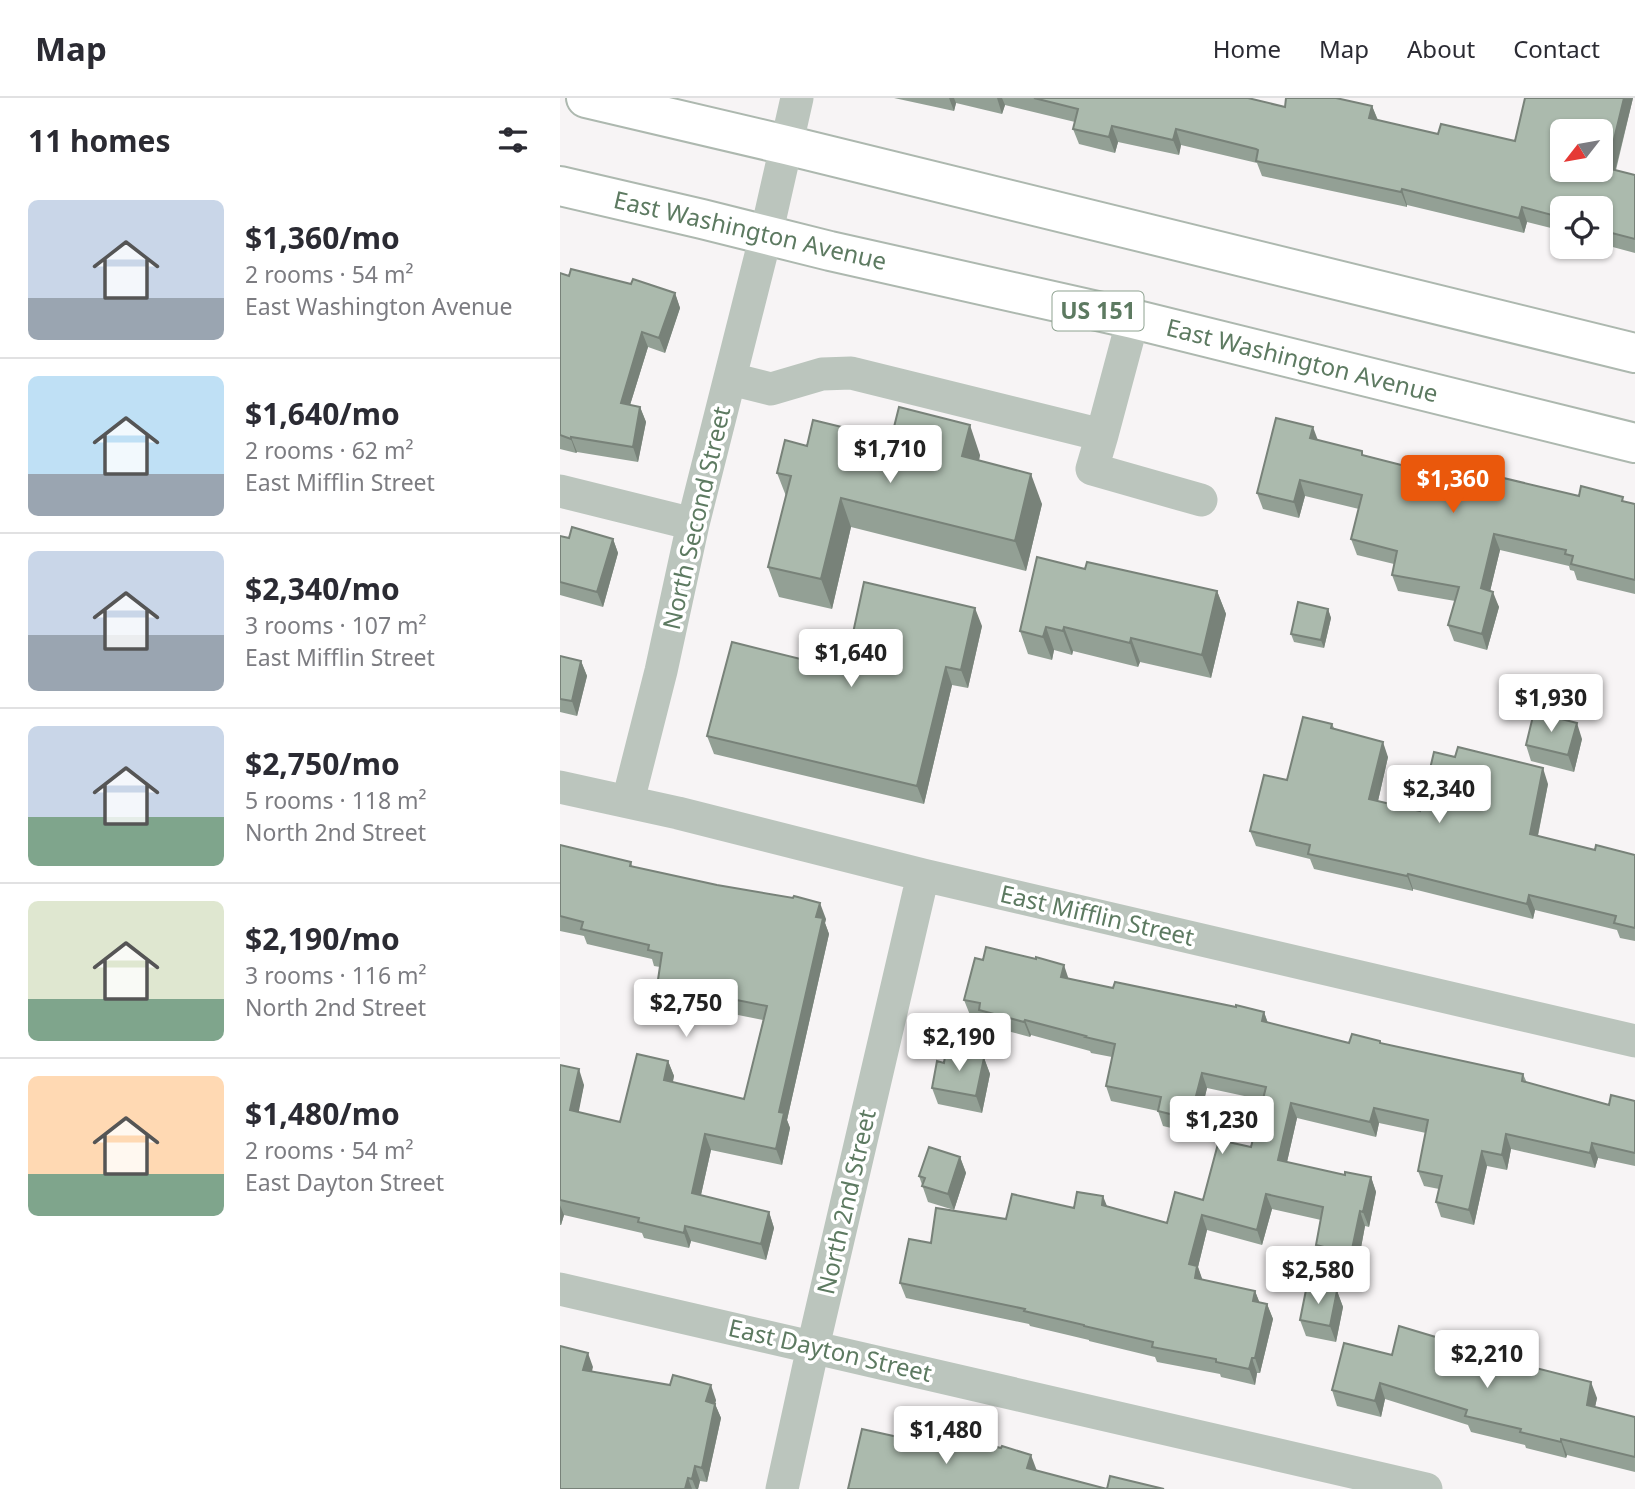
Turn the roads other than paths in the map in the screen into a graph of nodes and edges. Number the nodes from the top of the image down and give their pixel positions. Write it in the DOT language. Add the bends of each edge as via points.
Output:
graph roads {
  1 [pos="586,98"];
  2 [pos="797,98"];
  3 [pos="786,145"];
  4 [pos="560,186"];
  5 [pos="766,235"];
  6 [pos="1133,319"];
  7 [pos="1635,353"];
  8 [pos="730,379"];
  9 [pos="1102,435"];
  10 [pos="1635,443"];
  11 [pos="560,491"];
  12 [pos="1201,500"];
  13 [pos="693,524"];
  14 [pos="560,787"];
  15 [pos="628,801"];
  16 [pos="923,876"];
  17 [pos="1635,1041"];
  18 [pos="560,1289"];
  19 [pos="813,1347"];
  20 [pos="782,1489"];
  21 [pos="1426,1489"];
  1 -- 3 [label="main road"];
  2 -- 3 [label="street, North Second Street"];
  3 -- 5 [label="street, North Second Street"];
  3 -- 7 [label="main road"];
  4 -- 5 [label="main road, East Washington Avenue / US 151"];
  5 -- 6 [label="main road, East Washington Avenue / US 151"];
  5 -- 8 [label="street, North Second Street"];
  6 -- 9 [label="street"];
  6 -- 10 [label="main road, East Washington Avenue / US 151"];
  8 -- 9 [label="street" via="771,389 821,374 851,373"];
  8 -- 13 [label="street, North Second Street"];
  9 -- 12 [label="street" via="1092,469"];
  11 -- 13 [label="street"];
  13 -- 15 [label="street, North Second Street"];
  14 -- 15 [label="street, East Mifflin Street"];
  15 -- 16 [label="street, East Mifflin Street"];
  16 -- 17 [label="street, East Mifflin Street"];
  16 -- 19 [label="street, North 2nd Street"];
  18 -- 19 [label="street, East Dayton Street"];
  19 -- 20 [label="street, North 2nd Street"];
  19 -- 21 [label="street, East Dayton Street"];
}
